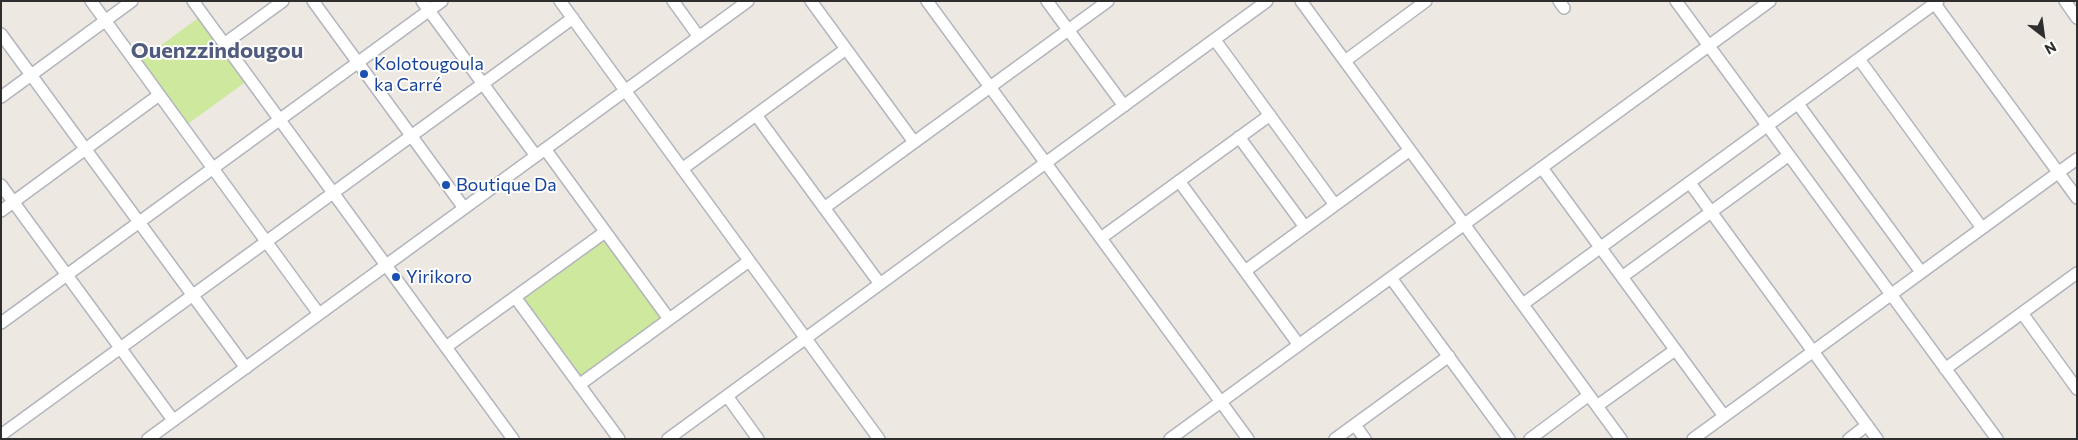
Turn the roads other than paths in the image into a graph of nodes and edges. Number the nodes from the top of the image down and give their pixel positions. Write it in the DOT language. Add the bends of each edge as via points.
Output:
graph roads {
  1 [pos="90,1"];
  2 [pos="132,1"];
  3 [pos="193,1"];
  4 [pos="283,1"];
  5 [pos="312,1"];
  6 [pos="442,1"];
  7 [pos="560,1"];
  8 [pos="673,1"];
  9 [pos="748,1"];
  10 [pos="811,1"];
  11 [pos="927,1"];
  12 [pos="1047,1"];
  13 [pos="1108,1"];
  14 [pos="1268,1"];
  15 [pos="1301,1"];
  16 [pos="1426,1"];
  17 [pos="1676,1"];
  18 [pos="1770,1"];
  19 [pos="2064,1"];
  20 [pos="1937,2"];
  21 [pos="426,6"];
  22 [pos="572,18"];
  23 [pos="2077,18"];
  24 [pos="105,21"];
  25 [pos="1068,30"];
  26 [pos="1,34"];
  27 [pos="699,37"];
  28 [pos="1215,40"];
  29 [pos="224,44"];
  30 [pos="1709,46"];
  31 [pos="846,49"];
  32 [pos="1859,59"];
  33 [pos="1345,61"];
  34 [pos="358,63"];
  35 [pos="31,75"];
  36 [pos="482,84"];
  37 [pos="990,87"];
  38 [pos="625,91"];
  39 [pos="160,95"];
  40 [pos="1,97"];
  41 [pos="1798,104"];
  42 [pos="1124,106"];
  43 [pos="756,115"];
  44 [pos="1270,115"];
  45 [pos="280,120"];
  46 [pos="1768,126"];
  47 [pos="411,136"];
  48 [pos="1239,137"];
  49 [pos="914,142"];
  50 [pos="86,149"];
  51 [pos="1410,150"];
  52 [pos="540,153"];
  53 [pos="1789,155"];
  54 [pos="2077,159"];
  55 [pos="1046,163"];
  56 [pos="213,168"];
  57 [pos="1542,168"];
  58 [pos="682,169"];
  59 [pos="2058,172"];
  60 [pos="1179,181"];
  61 [pos="1690,183"];
  62 [pos="1,186"];
  63 [pos="333,193"];
  64 [pos="2077,198"];
  65 [pos="14,202"];
  66 [pos="1335,205"];
  67 [pos="464,208"];
  68 [pos="824,208"];
  69 [pos="1,211"];
  70 [pos="1711,212"];
  71 [pos="139,222"];
  72 [pos="1464,224"];
  73 [pos="1304,227"];
  74 [pos="1982,228"];
  75 [pos="605,232"];
  76 [pos="1101,238"];
  77 [pos="266,241"];
  78 [pos="1600,248"];
  79 [pos="749,261"];
  80 [pos="386,265"];
  81 [pos="1245,271"];
  82 [pos="1921,272"];
  83 [pos="2077,273"];
  84 [pos="67,275"];
  85 [pos="1622,277"];
  86 [pos="1391,278"];
  87 [pos="880,284"];
  88 [pos="1891,294"];
  89 [pos="193,295"];
  90 [pos="515,297"];
  91 [pos="1523,304"];
  92 [pos="2022,313"];
  93 [pos="319,314"];
  94 [pos="669,319"];
  95 [pos="1,323"];
  96 [pos="806,338"];
  97 [pos="1299,345"];
  98 [pos="446,347"];
  99 [pos="120,348"];
  100 [pos="1675,350"];
  101 [pos="1813,351"];
  102 [pos="1449,356"];
  103 [pos="246,368"];
  104 [pos="1945,369"];
  105 [pos="579,385"];
  106 [pos="2077,389"];
  107 [pos="1590,395"];
  108 [pos="727,396"];
  109 [pos="1221,402"];
  110 [pos="1598,406"];
  111 [pos="1724,416"];
  112 [pos="173,420"];
  113 [pos="1355,425"];
  114 [pos="1867,425"];
  115 [pos="1,435"];
  116 [pos="150,438"];
  117 [pos="513,439"];
  118 [pos="619,439"];
  119 [pos="668,439"];
  120 [pos="758,439"];
  121 [pos="879,439"];
  122 [pos="1170,439"];
  123 [pos="1248,439"];
  124 [pos="1336,439"];
  125 [pos="1365,439"];
  126 [pos="1509,439"];
  127 [pos="1530,439"];
  128 [pos="1622,439"];
  129 [pos="1693,439"];
  130 [pos="1849,439"];
  131 [pos="1877,439"];
  132 [pos="1996,439"];
  1 -- 24 [label="street"];
  2 -- 24 [label="street"];
  3 -- 29 [label="street"];
  4 -- 29 [label="street"];
  5 -- 34 [label="street"];
  6 -- 21 [label="street"];
  7 -- 22 [label="street"];
  8 -- 27 [label="street"];
  9 -- 27 [label="street"];
  10 -- 31 [label="street"];
  11 -- 37 [label="street"];
  12 -- 25 [label="street"];
  13 -- 25 [label="street"];
  14 -- 28 [label="street"];
  15 -- 33 [label="street"];
  16 -- 33 [label="street"];
  17 -- 30 [label="street"];
  18 -- 30 [label="street"];
  19 -- 23 [label="street"];
  20 -- 32 [label="street"];
  20 -- 59 [label="street"];
  21 -- 34 [label="street"];
  21 -- 36 [label="street"];
  22 -- 36 [label="street"];
  22 -- 38 [label="street"];
  24 -- 35 [label="street"];
  24 -- 39 [label="street"];
  25 -- 37 [label="street"];
  25 -- 42 [label="street"];
  26 -- 35 [label="street"];
  27 -- 38 [label="street"];
  28 -- 42 [label="street"];
  28 -- 44 [label="street"];
  29 -- 45 [label="street"];
  30 -- 46 [label="street"];
  30 -- 57 [label="street"];
  31 -- 43 [label="street"];
  31 -- 49 [label="street"];
  32 -- 41 [label="street"];
  32 -- 74 [label="street"];
  33 -- 51 [label="street"];
  34 -- 45 [label="street"];
  34 -- 47 [label="street"];
  35 -- 40 [label="street"];
  35 -- 50 [label="street"];
  36 -- 47 [label="street"];
  36 -- 52 [label="street"];
  37 -- 49 [label="street"];
  37 -- 55 [label="street"];
  38 -- 52 [label="street"];
  38 -- 58 [label="street"];
  39 -- 50 [label="street"];
  39 -- 56 [label="street"];
  41 -- 46 [label="street"];
  41 -- 82 [label="street"];
  42 -- 55 [label="street"];
  43 -- 58 [label="street"];
  43 -- 68 [label="street"];
  44 -- 48 [label="street"];
  44 -- 66 [label="street"];
  45 -- 56 [label="street"];
  45 -- 63 [label="street"];
  46 -- 53 [label="street"];
  46 -- 61 [label="street"];
  47 -- 63 [label="street"];
  47 -- 67 [label="street"];
  48 -- 60 [label="street"];
  48 -- 73 [label="street"];
  49 -- 68 [label="street"];
  50 -- 65 [label="street"];
  50 -- 71 [label="street"];
  51 -- 66 [label="street"];
  51 -- 72 [label="street"];
  52 -- 67 [label="street"];
  52 -- 75 [label="street"];
  53 -- 70 [label="street"];
  53 -- 88 [label="street"];
  54 -- 59 [label="street"];
  55 -- 76 [label="street"];
  55 -- 87 [label="street"];
  56 -- 71 [label="street"];
  56 -- 77 [label="street"];
  57 -- 72 [label="street"];
  57 -- 78 [label="street"];
  58 -- 79 [label="street"];
  59 -- 64 [label="street"];
  59 -- 74 [label="street"];
  60 -- 76 [label="street"];
  60 -- 81 [label="street"];
  61 -- 70 [label="street"];
  61 -- 78 [label="street"];
  62 -- 65 [label="street"];
  63 -- 77 [label="street"];
  63 -- 80 [label="street"];
  65 -- 69 [label="street"];
  65 -- 84 [label="street"];
  66 -- 73 [label="street"];
  67 -- 80 [label="street"];
  68 -- 87 [label="street"];
  70 -- 85 [label="street"];
  70 -- 101 [label="street"];
  71 -- 84 [label="street"];
  71 -- 89 [label="street"];
  72 -- 86 [label="street"];
  72 -- 91 [label="street"];
  73 -- 81 [label="street"];
  74 -- 82 [label="street"];
  75 -- 90 [label="street"];
  75 -- 94 [label="street"];
  76 -- 109 [label="street"];
  77 -- 89 [label="street"];
  77 -- 93 [label="street"];
  78 -- 85 [label="street"];
  78 -- 91 [label="street"];
  79 -- 94 [label="street"];
  79 -- 96 [label="street"];
  80 -- 93 [label="street"];
  80 -- 98 [label="street"];
  81 -- 97 [label="street"];
  82 -- 88 [label="street"];
  83 -- 92 [label="street"];
  84 -- 95 [label="street"];
  84 -- 99 [label="street"];
  85 -- 100 [label="street"];
  86 -- 97 [label="street"];
  86 -- 102 [label="street"];
  87 -- 96 [label="street"];
  88 -- 101 [label="street"];
  88 -- 104 [label="street"];
  89 -- 99 [label="street"];
  89 -- 103 [label="street"];
  90 -- 98 [label="street"];
  90 -- 105 [label="street"];
  91 -- 107 [label="street"];
  92 -- 104 [label="street"];
  92 -- 106 [label="street"];
  93 -- 103 [label="street"];
  94 -- 105 [label="street"];
  96 -- 108 [label="street"];
  96 -- 121 [label="street"];
  97 -- 109 [label="street"];
  98 -- 117 [label="street"];
  99 -- 112 [label="street"];
  99 -- 115 [label="street"];
  100 -- 110 [label="street"];
  100 -- 111 [label="street"];
  101 -- 111 [label="street"];
  101 -- 114 [label="street"];
  102 -- 113 [label="street"];
  102 -- 126 [label="street"];
  103 -- 112 [label="street"];
  104 -- 132 [label="street"];
  105 -- 118 [label="street"];
  107 -- 110 [label="street"];
  107 -- 127 [label="street"];
  108 -- 119 [label="street"];
  108 -- 120 [label="street"];
  109 -- 122 [label="street"];
  109 -- 123 [label="street"];
  110 -- 128 [label="street"];
  111 -- 129 [label="street"];
  112 -- 116 [label="street"];
  113 -- 124 [label="street"];
  113 -- 125 [label="street"];
  114 -- 130 [label="street"];
  114 -- 131 [label="street"];
}
